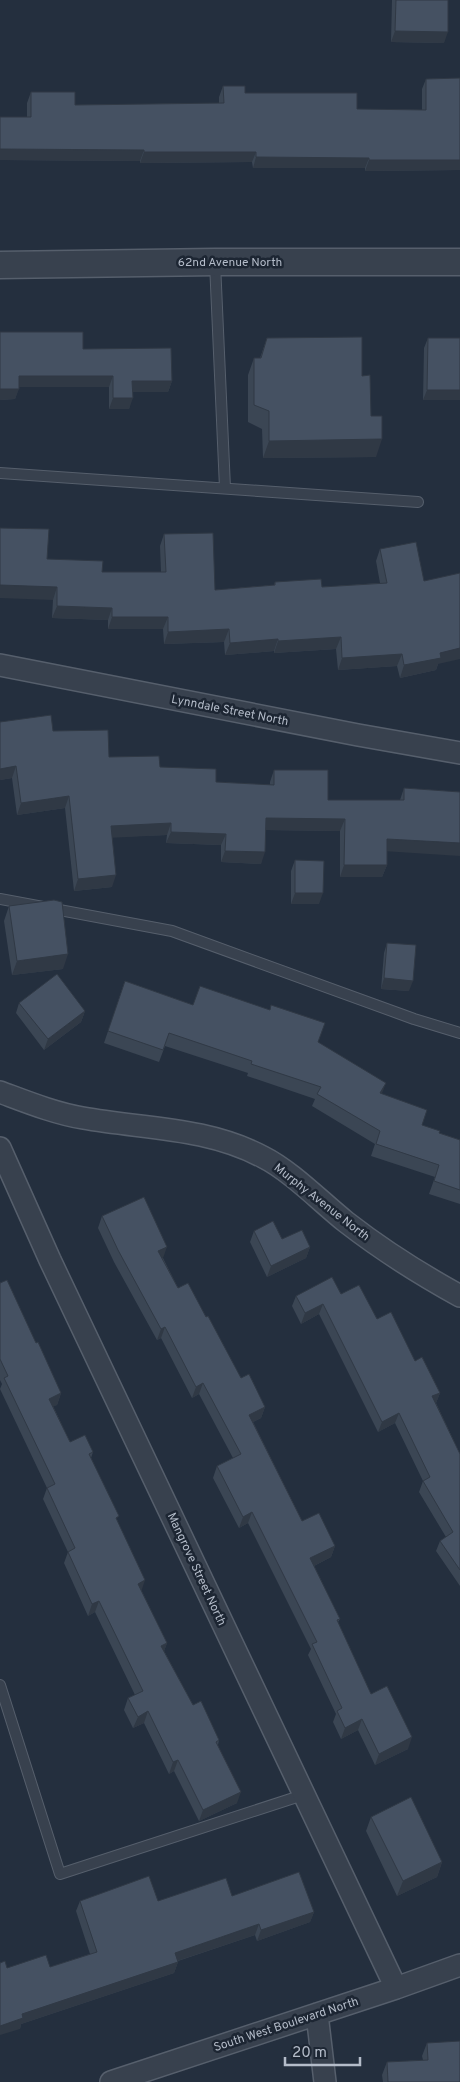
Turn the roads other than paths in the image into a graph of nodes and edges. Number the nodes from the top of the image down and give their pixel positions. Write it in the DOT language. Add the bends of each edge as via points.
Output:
graph roads {
  1 [pos="215,262"];
  2 [pos="460,262"];
  3 [pos="0,265"];
  4 [pos="0,473"];
  5 [pos="225,488"];
  6 [pos="418,502"];
  7 [pos="0,665"];
  8 [pos="460,752"];
  9 [pos="0,899"];
  10 [pos="460,1033"];
  11 [pos="0,1092"];
  12 [pos="0,1148"];
  13 [pos="460,1296"];
  14 [pos="0,1685"];
  15 [pos="303,1795"];
  16 [pos="460,1965"];
  17 [pos="396,1988"];
  18 [pos="318,2014"];
  19 [pos="111,2082"];
  20 [pos="325,2082"];
  1 -- 2 [label="street, 62nd Avenue North"];
  1 -- 3 [label="street, 62nd Avenue North"];
  1 -- 5 [label="lane"];
  4 -- 5 [label="lane"];
  5 -- 6 [label="lane"];
  7 -- 8 [label="street, Lynndale Street North"];
  9 -- 10 [label="lane" via="172,931"];
  11 -- 13 [label="street, Murphy Avenue North" via="82,1118 180,1130 222,1140 264,1157 379,1247"];
  12 -- 15 [label="street, Mangrove Street North"];
  14 -- 15 [label="lane" via="60,1874"];
  15 -- 17 [label="street, Mangrove Street North"];
  16 -- 17 [label="street, South West Boulevard North"];
  17 -- 18 [label="street, South West Boulevard North"];
  18 -- 19 [label="street, South West Boulevard North"];
  18 -- 20 [label="street"];
}
